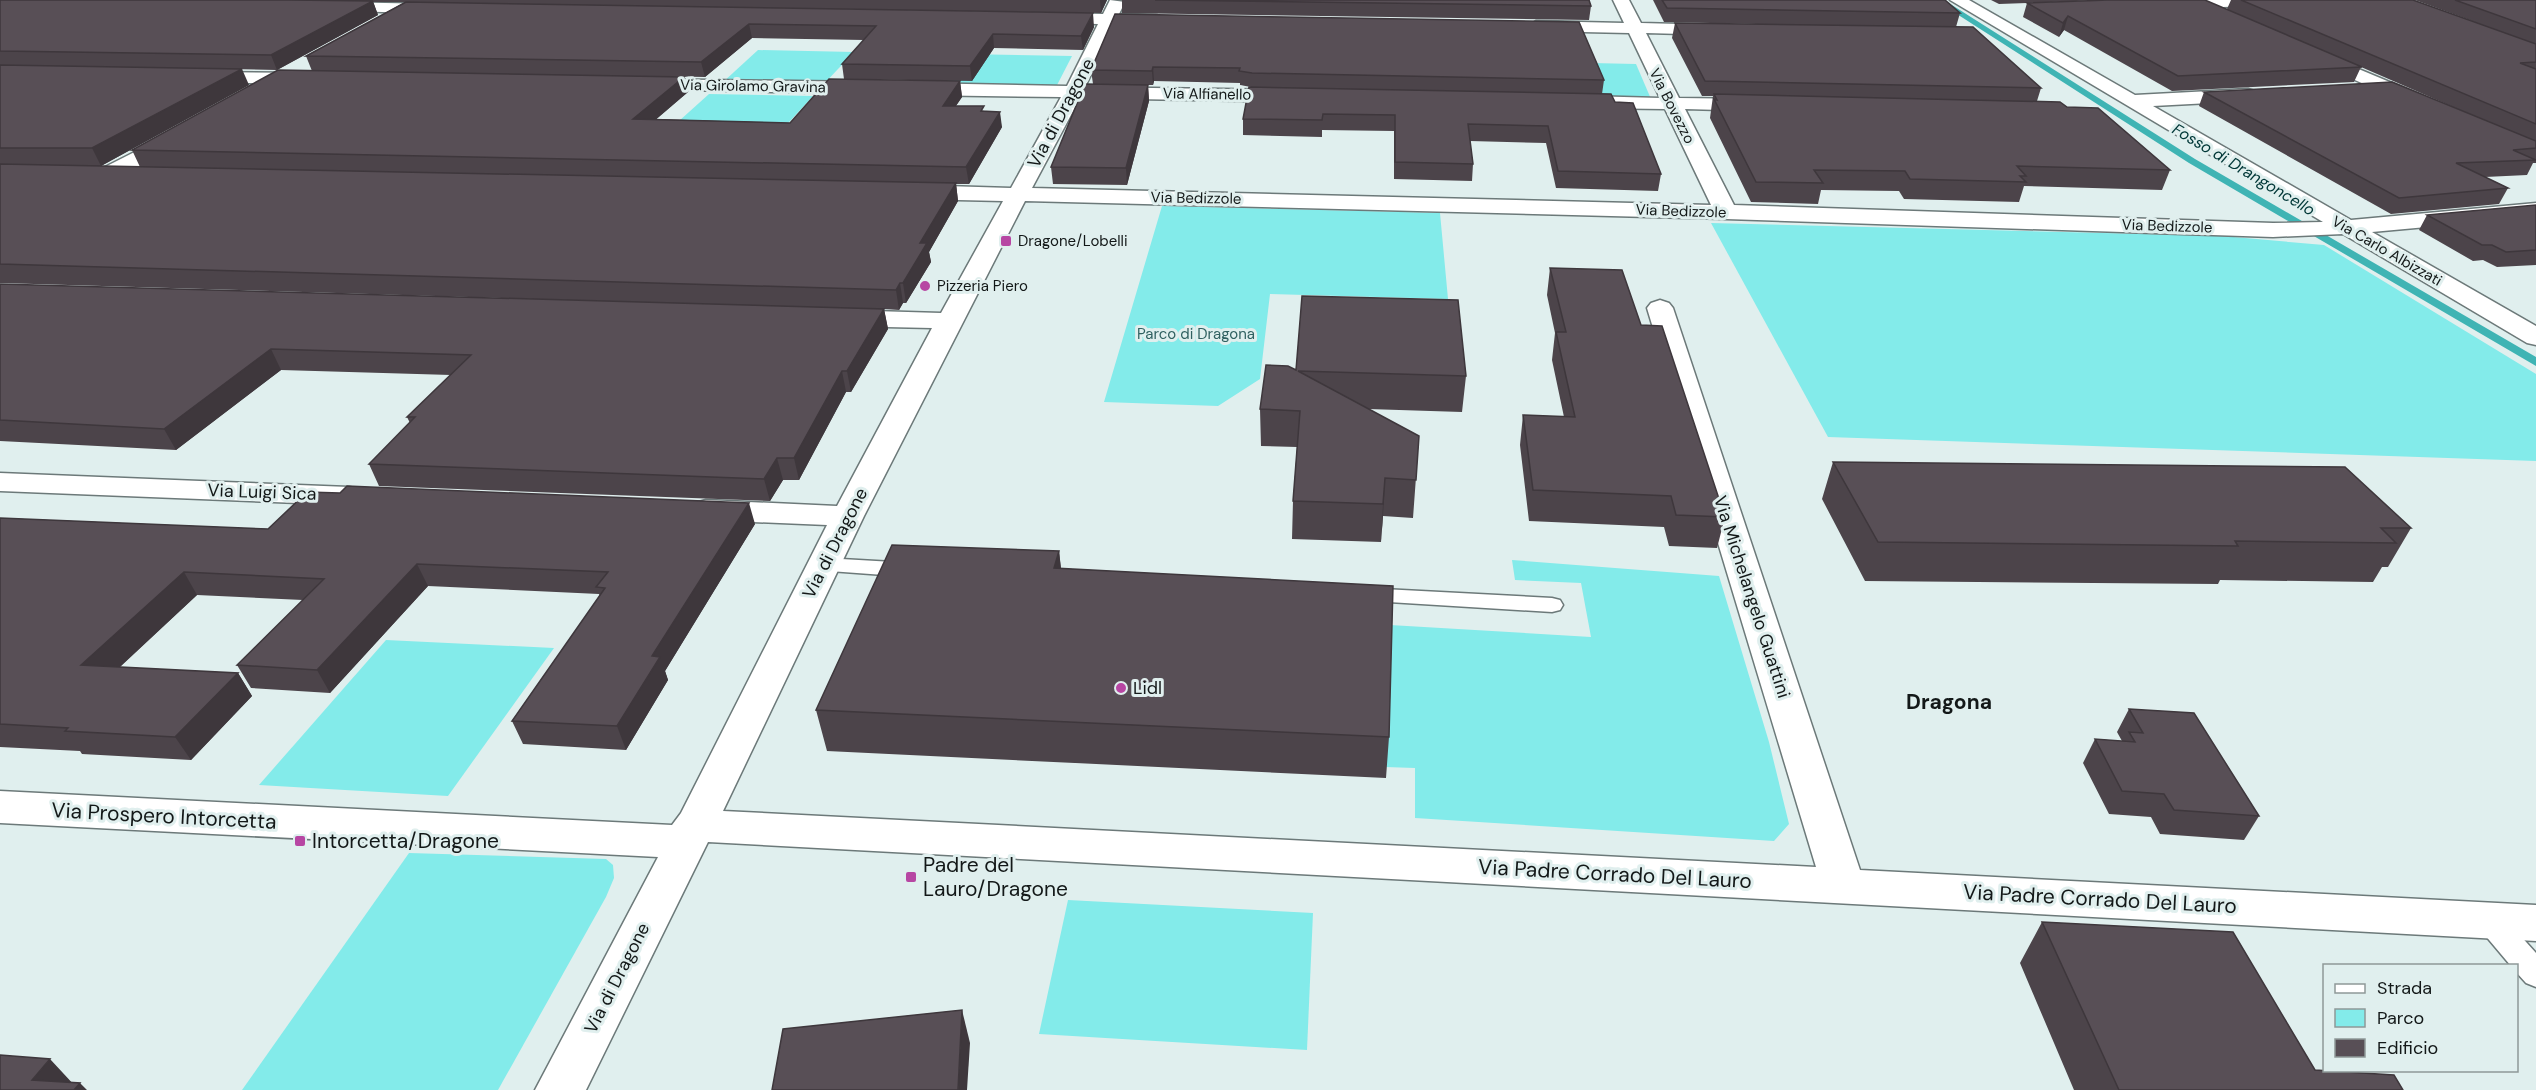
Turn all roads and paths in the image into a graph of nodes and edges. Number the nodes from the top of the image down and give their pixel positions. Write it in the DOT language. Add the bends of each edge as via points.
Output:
graph roads {
  1 [pos="1118,0"];
  2 [pos="1620,0"];
  3 [pos="1958,0"];
  4 [pos="2280,0"];
  5 [pos="2190,2"];
  6 [pos="415,4"];
  7 [pos="2148,5"];
  8 [pos="311,6"];
  9 [pos="454,9"];
  10 [pos="2012,11"];
  11 [pos="1978,12"];
  12 [pos="2226,17"];
  13 [pos="1038,18"];
  14 [pos="1109,19"];
  15 [pos="1168,20"];
  16 [pos="378,24"];
  17 [pos="1514,26"];
  18 [pos="1633,28"];
  19 [pos="1739,30"];
  20 [pos="2303,51"];
  21 [pos="310,63"];
  22 [pos="187,77"];
  23 [pos="281,79"];
  24 [pos="328,80"];
  25 [pos="624,84"];
  26 [pos="2391,89"];
  27 [pos="2355,91"];
  28 [pos="1074,92"];
  29 [pos="2261,95"];
  30 [pos="250,96"];
  31 [pos="1312,96"];
  32 [pos="1563,101"];
  33 [pos="2131,101"];
  34 [pos="1671,103"];
  35 [pos="1777,106"];
  36 [pos="2432,107"];
  37 [pos="189,130"];
  38 [pos="83,174"];
  39 [pos="107,175"];
  40 [pos="154,176"];
  41 [pos="888,191"];
  42 [pos="1018,194"];
  43 [pos="2536,210"];
  44 [pos="1726,212"];
  45 [pos="2344,226"];
  46 [pos="1660,308"];
  47 [pos="819,317"];
  48 [pos="949,321"];
  49 [pos="2536,337"];
  50 [pos="0,482"];
  51 [pos="382,497"];
  52 [pos="681,509"];
  53 [pos="848,516"];
  54 [pos="824,565"];
  55 [pos="933,571"];
  56 [pos="1340,593"];
  57 [pos="1552,605"];
  58 [pos="0,807"];
  59 [pos="690,834"];
  60 [pos="1844,886"];
  61 [pos="2489,920"];
  62 [pos="2536,922"];
  63 [pos="2536,975"];
  64 [pos="560,1090"];
  1 -- 14 [label="street, Via di Dragone"];
  2 -- 18 [label="street, Via Bovezzo"];
  3 -- 11 [label="street, Via Carlo Albizzati"];
  4 -- 5 [label="street"];
  5 -- 7 [label="street"];
  5 -- 12 [label="street"];
  6 -- 8 [label="street"];
  6 -- 9 [label="street"];
  6 -- 16 [label="street"];
  10 -- 11 [label="street"];
  11 -- 33 [label="street, Via Carlo Albizzati"];
  13 -- 14 [label="street"];
  14 -- 15 [label="street"];
  14 -- 28 [label="street, Via di Dragone"];
  17 -- 18 [label="street"];
  18 -- 19 [label="street"];
  18 -- 34 [label="street, Via Bovezzo"];
  20 -- 26 [label="street"];
  21 -- 23 [label="street"];
  22 -- 23 [label="street"];
  23 -- 24 [label="street"];
  23 -- 30 [label="street"];
  25 -- 28 [label="street, Via Girolamo Gravina"];
  26 -- 27 [label="street"];
  26 -- 36 [label="street"];
  28 -- 31 [label="street, Via Alfianello"];
  28 -- 42 [label="street, Via di Dragone"];
  29 -- 33 [label="street"];
  32 -- 34 [label="street"];
  33 -- 45 [label="street, Via Carlo Albizzati"];
  34 -- 35 [label="street"];
  34 -- 44 [label="street, Via Bovezzo"];
  37 -- 39 [label="street"];
  38 -- 39 [label="street"];
  39 -- 40 [label="street"];
  41 -- 42 [label="street, Via Bedizzole"];
  42 -- 44 [label="street, Via Bedizzole"];
  42 -- 48 [label="street, Via di Dragone"];
  43 -- 45 [label="street, Via Bedizzole"];
  44 -- 45 [label="street, Via Bedizzole" via="2273,230"];
  45 -- 49 [label="street, Via Carlo Albizzati"];
  46 -- 60 [label="street, Via Michelangelo Guattini"];
  47 -- 48 [label="street"];
  48 -- 53 [label="street, Via di Dragone"];
  50 -- 51 [label="street, Via Luigi Sica"];
  52 -- 53 [label="street"];
  53 -- 54 [label="street, Via di Dragone"];
  54 -- 55 [label="lane"];
  54 -- 59 [label="street, Via di Dragone"];
  56 -- 57 [label="lane"];
  58 -- 59 [label="street, Via Prospero Intorcetta"];
  59 -- 60 [label="street, Via Padre Corrado Del Lauro"];
  59 -- 64 [label="street, Via di Dragone"];
  60 -- 61 [label="street, Via Padre Corrado Del Lauro"];
  61 -- 62 [label="street, Via Padre Corrado Del Lauro"];
  61 -- 63 [label="lane"];
}
